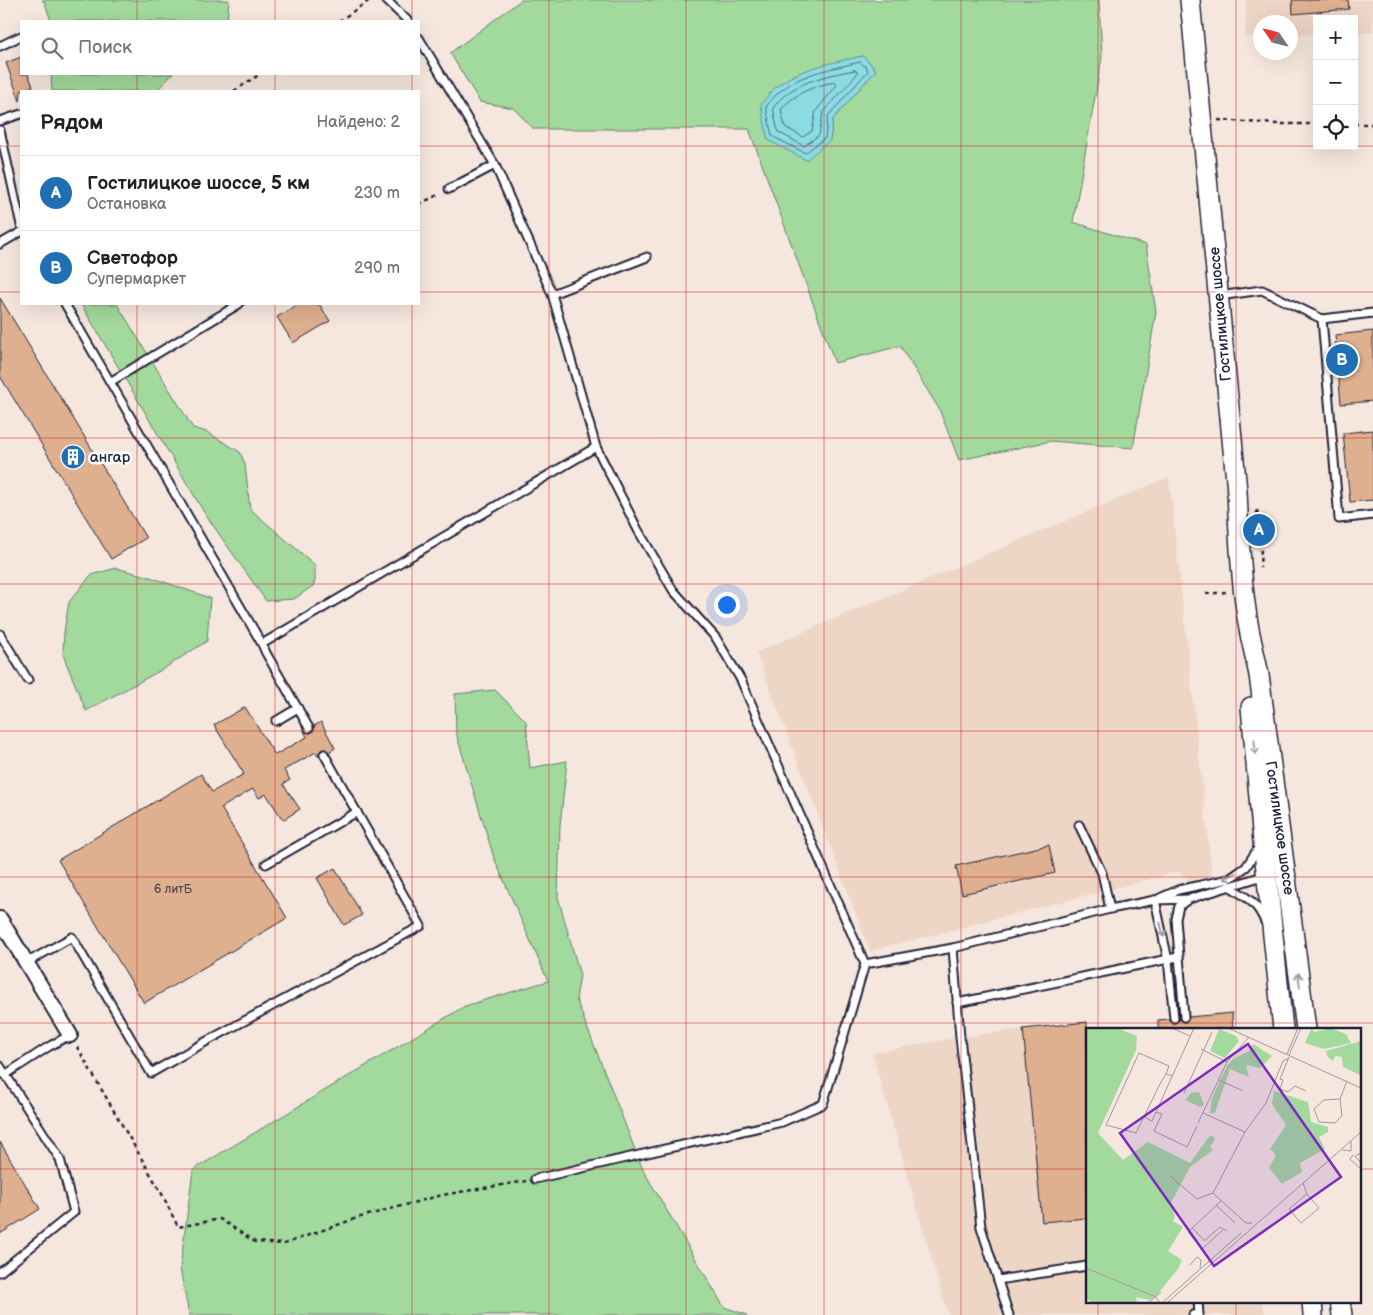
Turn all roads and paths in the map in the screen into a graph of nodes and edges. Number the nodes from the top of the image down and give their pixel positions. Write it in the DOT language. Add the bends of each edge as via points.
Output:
graph roads {
  1 [pos="370,0"];
  2 [pos="386,0"];
  3 [pos="1190,0"];
  4 [pos="340,20"];
  5 [pos="407,20"];
  6 [pos="20,36"];
  7 [pos="420,40"];
  8 [pos="0,46"];
  9 [pos="258,75"];
  10 [pos="236,90"];
  11 [pos="20,114"];
  12 [pos="1202,119"];
  13 [pos="0,121"];
  14 [pos="1313,124"];
  15 [pos="1358,124"];
  16 [pos="1373,124"];
  17 [pos="0,130"];
  18 [pos="495,165"];
  19 [pos="449,189"];
  20 [pos="420,204"];
  21 [pos="20,220"];
  22 [pos="20,233"];
  23 [pos="0,244"];
  24 [pos="647,257"];
  25 [pos="552,294"];
  26 [pos="1218,296"];
  27 [pos="66,305"];
  28 [pos="237,305"];
  29 [pos="1373,313"];
  30 [pos="1322,319"];
  31 [pos="110,382"];
  32 [pos="596,447"];
  33 [pos="1373,515"];
  34 [pos="1249,628"];
  35 [pos="0,634"];
  36 [pos="262,644"];
  37 [pos="28,680"];
  38 [pos="298,708"];
  39 [pos="276,721"];
  40 [pos="309,728"];
  41 [pos="324,754"];
  42 [pos="356,812"];
  43 [pos="1079,825"];
  44 [pos="1263,842"];
  45 [pos="266,864"];
  46 [pos="1285,868"];
  47 [pos="1267,874"];
  48 [pos="1229,886"];
  49 [pos="1189,899"];
  50 [pos="1155,900"];
  51 [pos="1110,909"];
  52 [pos="0,919"];
  53 [pos="1274,945"];
  54 [pos="953,948"];
  55 [pos="1178,957"];
  56 [pos="1168,960"];
  57 [pos="26,963"];
  58 [pos="864,964"];
  59 [pos="957,1002"];
  60 [pos="1174,1018"];
  61 [pos="1184,1018"];
  62 [pos="1282,1028"];
  63 [pos="1306,1028"];
  64 [pos="70,1035"];
  65 [pos="0,1066"];
  66 [pos="5,1074"];
  67 [pos="534,1179"];
  68 [pos="1086,1266"];
  69 [pos="0,1272"];
  70 [pos="998,1280"];
  71 [pos="1198,1302"];
  72 [pos="1312,1302"];
  73 [pos="1340,1302"];
  74 [pos="1008,1315"];
  75 [pos="1193,1315"];
  76 [pos="1313,1315"];
  77 [pos="1342,1315"];
  1 -- 4 [label="path"];
  2 -- 5 [label="lane"];
  3 -- 12 [label="main road, Гостилицкое шоссе"];
  6 -- 8 [label="lane"];
  7 -- 18 [label="lane"];
  9 -- 10 [label="path"];
  11 -- 13 [label="lane"];
  12 -- 14 [label="path"];
  12 -- 26 [label="main road, Гостилицкое шоссе"];
  15 -- 16 [label="path"];
  17 -- 21 [label="lane"];
  18 -- 19 [label="lane"];
  18 -- 25 [label="lane"];
  19 -- 20 [label="path"];
  22 -- 23 [label="lane"];
  24 -- 25 [label="lane"];
  25 -- 32 [label="lane"];
  26 -- 30 [label="lane" via="1262,290"];
  26 -- 34 [label="main road, Гостилицкое шоссе"];
  27 -- 31 [label="lane"];
  28 -- 31 [label="lane"];
  29 -- 30 [label="lane"];
  30 -- 33 [label="lane" via="1339,519"];
  31 -- 36 [label="lane"];
  32 -- 36 [label="lane"];
  32 -- 58 [label="lane" via="673,590 716,638 741,680"];
  34 -- 44 [label="main road, Гостилицкое шоссе, one-way" via="1248,675"];
  34 -- 46 [label="main road, Гостилицкое шоссе" via="1259,675"];
  35 -- 37 [label="lane"];
  36 -- 38 [label="lane"];
  38 -- 39 [label="lane"];
  38 -- 40 [label="lane"];
  41 -- 42 [label="lane"];
  42 -- 45 [label="lane"];
  42 -- 57 [label="lane" via="420,926 151,1073 72,937"];
  43 -- 51 [label="lane" via="1102,873"];
  44 -- 47 [label="main road, Гостилицкое шоссе"];
  44 -- 50 [label="lane, one-way" via="1246,866 1229,879 1178,890"];
  46 -- 47 [label="lane"];
  63 -- 46 [label="main road, Гостилицкое шоссе, one-way"];
  47 -- 48 [label="lane"];
  47 -- 53 [label="main road, Гостилицкое шоссе"];
  48 -- 49 [label="lane"];
  48 -- 53 [label="lane" via="1250,900 1262,915"];
  49 -- 50 [label="lane"];
  49 -- 55 [label="lane" via="1179,906 1176,918"];
  50 -- 51 [label="lane"];
  50 -- 56 [label="lane, one-way"];
  51 -- 54 [label="lane"];
  52 -- 57 [label="street"];
  53 -- 62 [label="main road, Гостилицкое шоссе"];
  54 -- 58 [label="lane"];
  54 -- 59 [label="lane"];
  55 -- 56 [label="lane"];
  55 -- 61 [label="lane"];
  56 -- 59 [label="lane"];
  56 -- 60 [label="lane"];
  57 -- 64 [label="street"];
  58 -- 67 [label="lane" via="822,1104 782,1122"];
  59 -- 70 [label="lane" via="981,1227"];
  64 -- 66 [label="lane"];
  64 -- 67 [label="path" via="178,1226 220,1219 255,1242 284,1244 357,1218 442,1195"];
  65 -- 66 [label="lane"];
  66 -- 69 [label="lane" via="60,1159 74,1212"];
  68 -- 70 [label="lane"];
  70 -- 74 [label="lane"];
  71 -- 75 [label="lane" via="1199,1314"];
  72 -- 76 [label="main road"];
  73 -- 77 [label="main road"];
}
